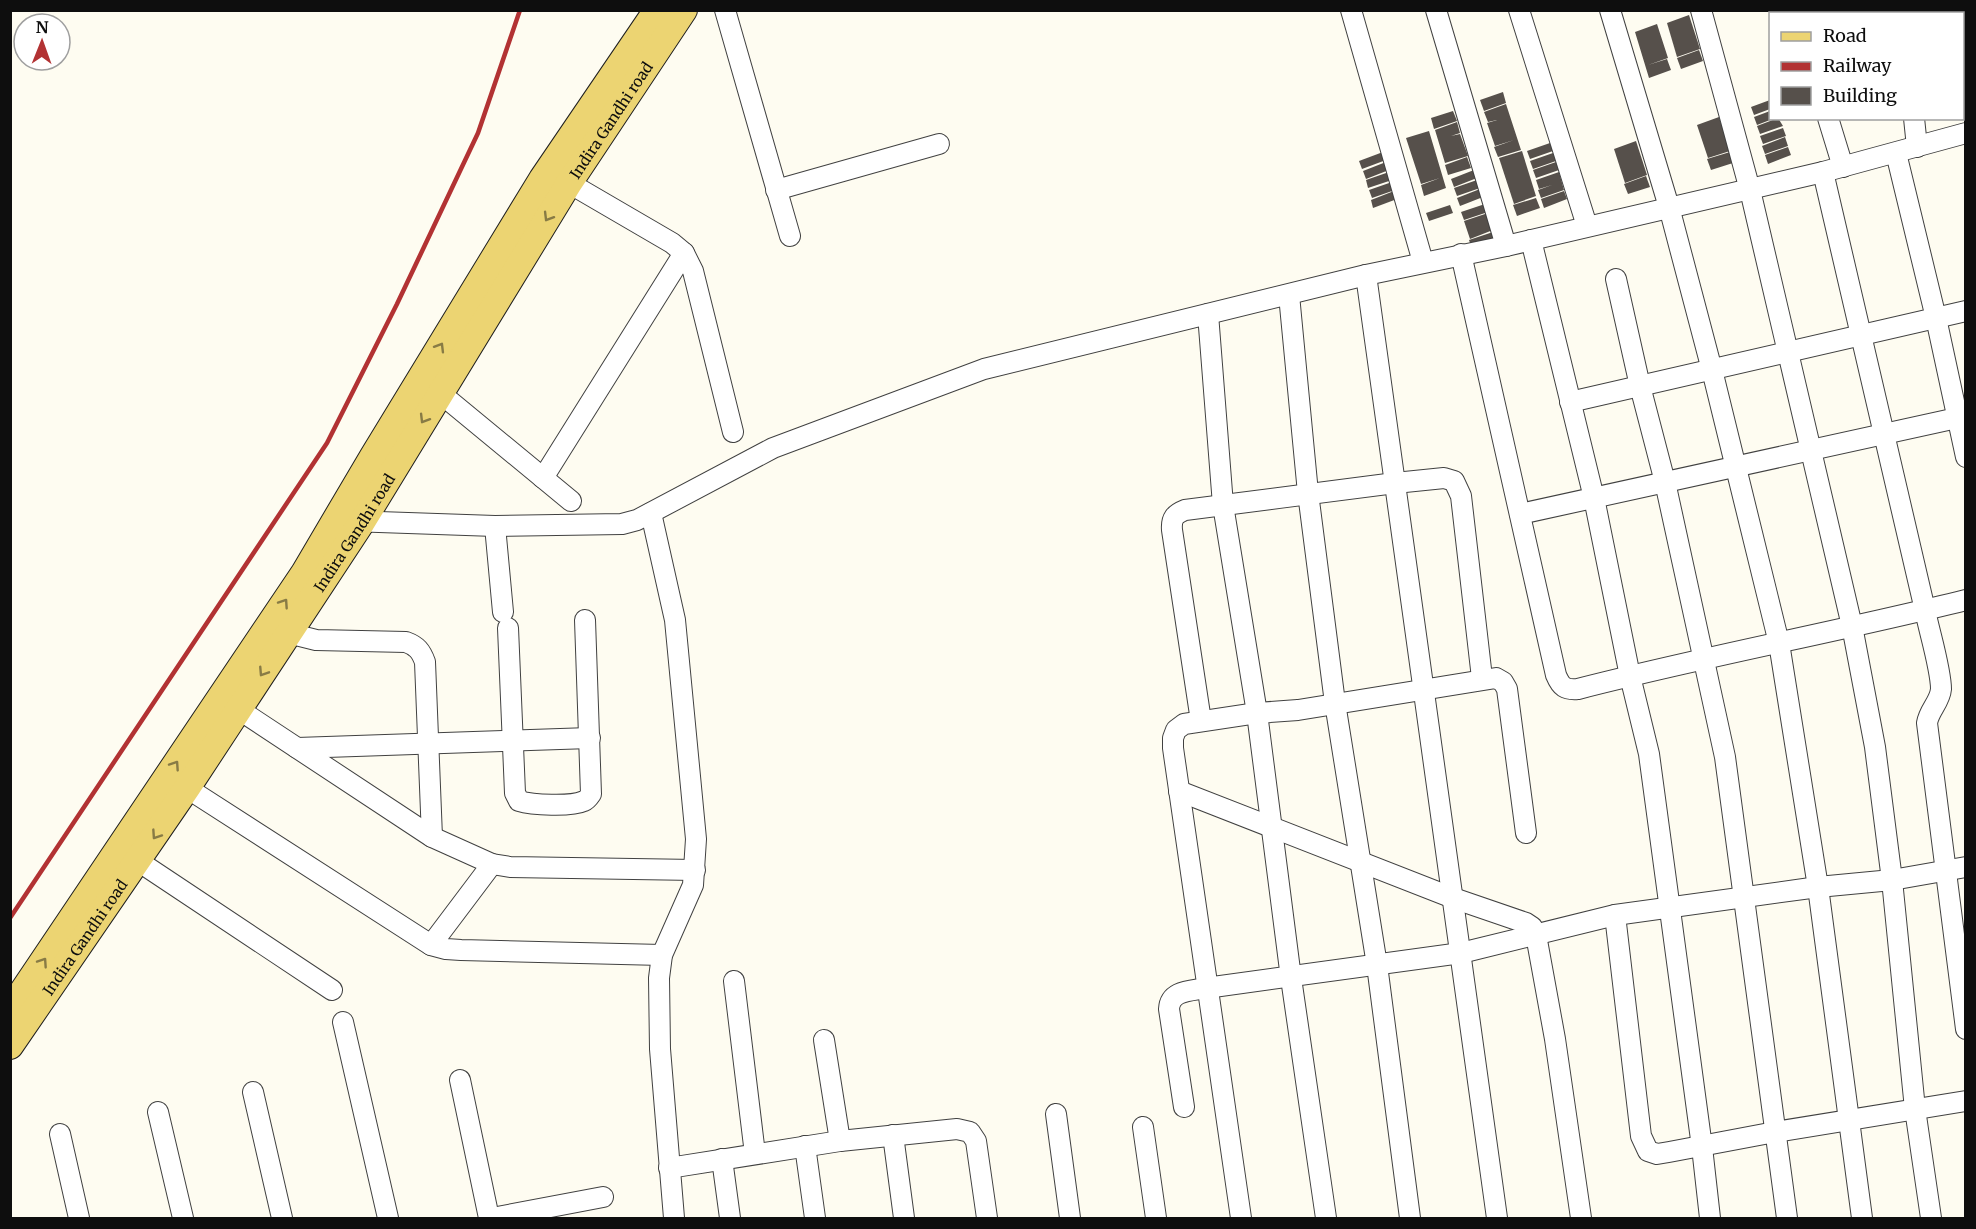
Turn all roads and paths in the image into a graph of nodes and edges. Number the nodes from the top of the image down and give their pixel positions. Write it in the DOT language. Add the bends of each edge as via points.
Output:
graph roads {
  1 [pos="657,10"];
  2 [pos="684,10"];
  3 [pos="725,10"];
  4 [pos="1351,10"];
  5 [pos="1437,10"];
  6 [pos="1519,10"];
  7 [pos="1610,10"];
  8 [pos="1701,10"];
  9 [pos="1829,120"];
  10 [pos="1914,120"];
  11 [pos="1965,133"];
  12 [pos="939,144"];
  13 [pos="1917,147"];
  14 [pos="1896,153"];
  15 [pos="1843,167"];
  16 [pos="1822,172"];
  17 [pos="568,183"];
  18 [pos="776,189"];
  19 [pos="1750,190"];
  20 [pos="1669,207"];
  21 [pos="1587,226"];
  22 [pos="789,236"];
  23 [pos="1530,240"];
  24 [pos="1506,246"];
  25 [pos="684,253"];
  26 [pos="1461,254"];
  27 [pos="1422,262"];
  28 [pos="1366,275"];
  29 [pos="1616,279"];
  30 [pos="1289,295"];
  31 [pos="1965,311"];
  32 [pos="1208,314"];
  33 [pos="1936,318"];
  34 [pos="1860,335"];
  35 [pos="1787,352"];
  36 [pos="1712,370"];
  37 [pos="1640,386"];
  38 [pos="440,393"];
  39 [pos="1570,402"];
  40 [pos="1961,417"];
  41 [pos="733,432"];
  42 [pos="1884,435"];
  43 [pos="1810,451"];
  44 [pos="1965,457"];
  45 [pos="1736,467"];
  46 [pos="543,478"];
  47 [pos="1665,482"];
  48 [pos="1395,483"];
  49 [pos="1308,494"];
  50 [pos="1594,498"];
  51 [pos="571,501"];
  52 [pos="1223,505"];
  53 [pos="651,513"];
  54 [pos="1520,514"];
  55 [pos="336,519"];
  56 [pos="362,522"];
  57 [pos="495,526"];
  58 [pos="1965,600"];
  59 [pos="1925,610"];
  60 [pos="585,620"];
  61 [pos="1852,626"];
  62 [pos="288,633"];
  63 [pos="1779,643"];
  64 [pos="1704,658"];
  65 [pos="1630,676"];
  66 [pos="1482,678"];
  67 [pos="1424,689"];
  68 [pos="1335,704"];
  69 [pos="238,709"];
  70 [pos="1257,713"];
  71 [pos="1201,721"];
  72 [pos="590,738"];
  73 [pos="514,740"];
  74 [pos="428,742"];
  75 [pos="297,748"];
  76 [pos="187,788"];
  77 [pos="1179,791"];
  78 [pos="1273,828"];
  79 [pos="1526,833"];
  80 [pos="432,837"];
  81 [pos="138,861"];
  82 [pos="1361,863"];
  83 [pos="492,864"];
  84 [pos="1965,867"];
  85 [pos="695,870"];
  86 [pos="1944,872"];
  87 [pos="1892,880"];
  88 [pos="1818,888"];
  89 [pos="1744,897"];
  90 [pos="1453,898"];
  91 [pos="1670,906"];
  92 [pos="1615,915"];
  93 [pos="1536,935"];
  94 [pos="431,945"];
  95 [pos="1461,953"];
  96 [pos="662,955"];
  97 [pos="1377,965"];
  98 [pos="1291,978"];
  99 [pos="734,981"];
  100 [pos="1206,988"];
  101 [pos="332,990"];
  102 [pos="10,1010"];
  103 [pos="343,1022"];
  104 [pos="1965,1029"];
  105 [pos="824,1040"];
  106 [pos="10,1046"];
  107 [pos="460,1080"];
  108 [pos="253,1092"];
  109 [pos="1965,1101"];
  110 [pos="1184,1107"];
  111 [pos="1915,1109"];
  112 [pos="158,1112"];
  113 [pos="1056,1114"];
  114 [pos="1849,1120"];
  115 [pos="1143,1127"];
  116 [pos="1775,1132"];
  117 [pos="60,1134"];
  118 [pos="893,1135"];
  119 [pos="840,1141"];
  120 [pos="805,1146"];
  121 [pos="1702,1146"];
  122 [pos="754,1154"];
  123 [pos="722,1159"];
  124 [pos="669,1168"];
  125 [pos="603,1197"];
  126 [pos="79,1218"];
  127 [pos="183,1218"];
  128 [pos="282,1218"];
  129 [pos="388,1218"];
  130 [pos="491,1218"];
  131 [pos="674,1218"];
  132 [pos="730,1218"];
  133 [pos="815,1218"];
  134 [pos="904,1218"];
  135 [pos="987,1218"];
  136 [pos="1070,1218"];
  137 [pos="1156,1218"];
  138 [pos="1240,1218"];
  139 [pos="1326,1218"];
  140 [pos="1410,1218"];
  141 [pos="1497,1218"];
  142 [pos="1581,1218"];
  143 [pos="1710,1218"];
  144 [pos="1786,1218"];
  145 [pos="1862,1218"];
  146 [pos="1931,1218"];
  55 -- 1 [label="main road, Indira Gandhi road, one-way" via="542,179"];
  2 -- 17 [label="main road, Indira Gandhi road"];
  3 -- 18 [label="street"];
  4 -- 27 [label="street"];
  5 -- 24 [label="street"];
  6 -- 21 [label="street"];
  7 -- 20 [label="street"];
  8 -- 19 [label="street"];
  9 -- 15 [label="street"];
  10 -- 13 [label="street"];
  11 -- 13 [label="street"];
  12 -- 18 [label="street"];
  13 -- 14 [label="street"];
  14 -- 15 [label="street"];
  14 -- 33 [label="street"];
  15 -- 16 [label="street"];
  16 -- 19 [label="street"];
  16 -- 34 [label="street"];
  17 -- 25 [label="street"];
  17 -- 38 [label="main road, Indira Gandhi road, one-way"];
  18 -- 22 [label="street"];
  19 -- 20 [label="street"];
  19 -- 35 [label="street"];
  20 -- 21 [label="street"];
  20 -- 36 [label="street"];
  21 -- 23 [label="street"];
  23 -- 24 [label="street"];
  23 -- 39 [label="street"];
  24 -- 26 [label="street"];
  25 -- 41 [label="street" via="693,271"];
  25 -- 46 [label="street"];
  26 -- 27 [label="street"];
  26 -- 54 [label="street"];
  27 -- 28 [label="street"];
  28 -- 30 [label="street"];
  28 -- 48 [label="street"];
  29 -- 37 [label="street"];
  30 -- 32 [label="street"];
  30 -- 49 [label="street"];
  31 -- 33 [label="street"];
  32 -- 52 [label="street"];
  32 -- 53 [label="street" via="984,369 773,448"];
  33 -- 34 [label="street"];
  33 -- 40 [label="street"];
  34 -- 35 [label="street"];
  34 -- 42 [label="street"];
  35 -- 36 [label="street"];
  35 -- 43 [label="street"];
  36 -- 37 [label="street"];
  36 -- 45 [label="street"];
  37 -- 39 [label="street"];
  37 -- 47 [label="street"];
  38 -- 46 [label="street"];
  38 -- 56 [label="main road, Indira Gandhi road, one-way"];
  39 -- 50 [label="street"];
  40 -- 42 [label="street"];
  40 -- 44 [label="street"];
  42 -- 43 [label="street"];
  42 -- 59 [label="street"];
  43 -- 45 [label="street"];
  43 -- 61 [label="street"];
  45 -- 47 [label="street"];
  45 -- 63 [label="street"];
  46 -- 51 [label="street"];
  47 -- 50 [label="street"];
  47 -- 64 [label="street"];
  48 -- 49 [label="street"];
  48 -- 66 [label="street" via="1444,478 1454,481 1459,488"];
  48 -- 67 [label="street"];
  49 -- 52 [label="street"];
  49 -- 68 [label="street"];
  50 -- 54 [label="street"];
  50 -- 65 [label="street"];
  52 -- 70 [label="street"];
  52 -- 71 [label="street" via="1185,510 1172,521"];
  53 -- 57 [label="street" via="622,524"];
  53 -- 85 [label="street" via="675,620 695,824"];
  54 -- 65 [label="street" via="1561,686 1578,689"];
  55 -- 56 [label="street"];
  102 -- 55 [label="main road, Indira Gandhi road, one-way" via="304,573"];
  56 -- 57 [label="street"];
  56 -- 62 [label="main road, Indira Gandhi road"];
  57 -- 73 [label="street"];
  58 -- 59 [label="street"];
  59 -- 61 [label="street"];
  59 -- 86 [label="street" via="1941,689 1928,723"];
  60 -- 72 [label="street"];
  61 -- 63 [label="street"];
  61 -- 87 [label="street" via="1875,747"];
  62 -- 69 [label="main road, Indira Gandhi road, one-way"];
  62 -- 74 [label="street" via="316,640 415,645 425,662"];
  63 -- 64 [label="street"];
  63 -- 88 [label="street"];
  64 -- 65 [label="street"];
  64 -- 89 [label="street" via="1725,757"];
  65 -- 91 [label="street" via="1649,754"];
  66 -- 67 [label="street"];
  66 -- 79 [label="street" via="1496,678 1507,688"];
  67 -- 68 [label="street"];
  67 -- 90 [label="street"];
  68 -- 70 [label="street"];
  68 -- 82 [label="street"];
  69 -- 75 [label="street"];
  69 -- 76 [label="main road, Indira Gandhi road"];
  70 -- 71 [label="street"];
  70 -- 78 [label="street"];
  71 -- 77 [label="street" via="1184,724 1173,738"];
  72 -- 73 [label="street"];
  72 -- 73 [label="street" via="591,794 586,801 575,803 519,801 515,792"];
  73 -- 74 [label="street"];
  74 -- 75 [label="street"];
  74 -- 80 [label="street"];
  75 -- 80 [label="street"];
  76 -- 81 [label="main road, Indira Gandhi road, one-way"];
  76 -- 94 [label="street"];
  77 -- 78 [label="street"];
  77 -- 100 [label="street"];
  78 -- 82 [label="street"];
  78 -- 98 [label="street"];
  80 -- 83 [label="street"];
  81 -- 101 [label="street"];
  81 -- 106 [label="main road, Indira Gandhi road"];
  82 -- 90 [label="street"];
  82 -- 97 [label="street"];
  83 -- 85 [label="street"];
  83 -- 94 [label="street"];
  84 -- 86 [label="street"];
  85 -- 96 [label="street" via="689,896"];
  86 -- 87 [label="street"];
  86 -- 104 [label="street"];
  87 -- 88 [label="street"];
  87 -- 111 [label="street"];
  88 -- 89 [label="street"];
  88 -- 114 [label="street"];
  89 -- 91 [label="street"];
  89 -- 116 [label="street"];
  90 -- 93 [label="street" via="1526,923"];
  90 -- 95 [label="street"];
  91 -- 92 [label="street"];
  91 -- 121 [label="street"];
  92 -- 93 [label="street"];
  92 -- 121 [label="street" via="1644,1145 1657,1154"];
  93 -- 95 [label="street"];
  93 -- 142 [label="street"];
  94 -- 96 [label="street" via="461,950"];
  95 -- 97 [label="street"];
  95 -- 141 [label="street"];
  96 -- 124 [label="street" via="659,1032"];
  97 -- 98 [label="street"];
  97 -- 140 [label="street"];
  98 -- 100 [label="street"];
  98 -- 139 [label="street"];
  99 -- 122 [label="street"];
  100 -- 110 [label="street" via="1175,995 1170,1002"];
  100 -- 138 [label="street"];
  103 -- 129 [label="street"];
  105 -- 119 [label="street"];
  107 -- 130 [label="street"];
  108 -- 128 [label="street"];
  109 -- 111 [label="street"];
  111 -- 114 [label="street"];
  111 -- 146 [label="street"];
  112 -- 127 [label="street"];
  113 -- 136 [label="street"];
  114 -- 116 [label="street"];
  114 -- 145 [label="street"];
  115 -- 137 [label="street"];
  116 -- 121 [label="street"];
  116 -- 144 [label="street"];
  117 -- 126 [label="street"];
  118 -- 119 [label="street"];
  118 -- 134 [label="street"];
  118 -- 135 [label="street" via="957,1129 970,1132 979,1151"];
  119 -- 120 [label="street"];
  120 -- 122 [label="street"];
  120 -- 133 [label="street"];
  121 -- 143 [label="street"];
  122 -- 123 [label="street"];
  123 -- 124 [label="street"];
  123 -- 132 [label="street"];
  124 -- 131 [label="street"];
  125 -- 130 [label="street"];
}
